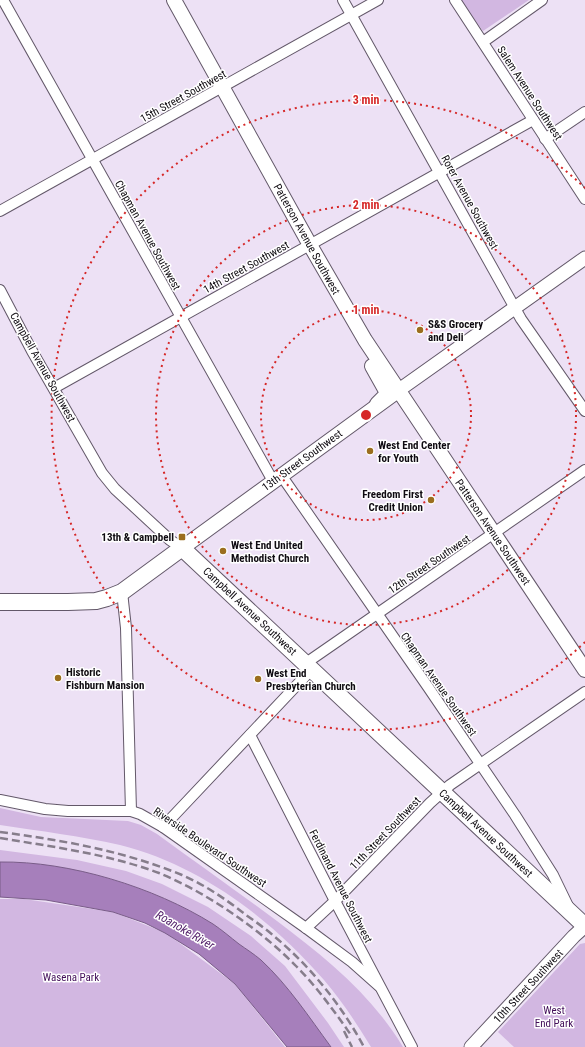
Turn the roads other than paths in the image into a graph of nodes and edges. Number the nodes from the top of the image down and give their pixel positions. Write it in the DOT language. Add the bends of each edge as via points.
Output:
graph roads {
  1 [pos="174,0"];
  2 [pos="343,0"];
  3 [pos="378,0"];
  4 [pos="455,0"];
  5 [pos="542,0"];
  6 [pos="4,2"];
  7 [pos="351,15"];
  8 [pos="482,42"];
  9 [pos="222,87"];
  10 [pos="585,112"];
  11 [pos="533,120"];
  12 [pos="545,139"];
  13 [pos="92,160"];
  14 [pos="440,172"];
  15 [pos="585,198"];
  16 [pos="0,211"];
  17 [pos="310,245"];
  18 [pos="585,258"];
  19 [pos="0,290"];
  20 [pos="515,308"];
  21 [pos="180,317"];
  22 [pos="360,332"];
  23 [pos="54,388"];
  24 [pos="399,390"];
  25 [pos="374,408"];
  26 [pos="585,411"];
  27 [pos="585,470"];
  28 [pos="277,478"];
  29 [pos="494,534"];
  30 [pos="182,548"];
  31 [pos="122,592"];
  32 [pos="0,602"];
  33 [pos="376,615"];
  34 [pos="309,666"];
  35 [pos="585,670"];
  36 [pos="585,692"];
  37 [pos="250,735"];
  38 [pos="480,764"];
  39 [pos="442,792"];
  40 [pos="0,800"];
  41 [pos="131,811"];
  42 [pos="163,827"];
  43 [pos="334,901"];
  44 [pos="570,912"];
  45 [pos="585,926"];
  46 [pos="306,928"];
  47 [pos="379,986"];
  48 [pos="412,1047"];
  49 [pos="471,1047"];
  1 -- 9 [label="main road, Patterson Avenue Southwest"];
  2 -- 7 [label="street, Rorer Avenue Southwest"];
  3 -- 7 [label="street, 15th Street Southwest"];
  4 -- 8 [label="street, Salem Avenue Southwest"];
  5 -- 8 [label="street"];
  6 -- 13 [label="street, Chapman Avenue Southwest"];
  7 -- 9 [label="street, 15th Street Southwest"];
  7 -- 14 [label="street, Rorer Avenue Southwest"];
  8 -- 11 [label="street, Salem Avenue Southwest"];
  9 -- 13 [label="street, 15th Street Southwest"];
  9 -- 17 [label="main road, Patterson Avenue Southwest"];
  10 -- 12 [label="street"];
  11 -- 12 [label="street, Salem Avenue Southwest"];
  11 -- 14 [label="street, 14th Street Southwest"];
  12 -- 15 [label="street, Salem Avenue Southwest"];
  13 -- 16 [label="street, 15th Street Southwest"];
  13 -- 21 [label="street, Chapman Avenue Southwest"];
  14 -- 17 [label="street, 14th Street Southwest"];
  14 -- 20 [label="street, Rorer Avenue Southwest"];
  17 -- 21 [label="street, 14th Street Southwest"];
  17 -- 22 [label="main road, Patterson Avenue Southwest"];
  18 -- 20 [label="street, 13th Street Southwest"];
  19 -- 23 [label="street, Campbell Avenue Southwest"];
  20 -- 24 [label="street, 13th Street Southwest"];
  20 -- 26 [label="street, Rorer Avenue Southwest"];
  21 -- 23 [label="street, 14th Street Southwest"];
  21 -- 28 [label="street, Chapman Avenue Southwest"];
  22 -- 24 [label="main road, Patterson Avenue Southwest"];
  22 -- 25 [label="main road" via="363,350 386,391 385,396"];
  23 -- 30 [label="street, Campbell Avenue Southwest" via="102,473 170,540"];
  24 -- 25 [label="main road, 13th Street Southwest"];
  24 -- 29 [label="main road, Patterson Avenue Southwest"];
  25 -- 28 [label="main road, 13th Street Southwest"];
  27 -- 29 [label="street, 12th Street Southwest"];
  28 -- 30 [label="main road, 13th Street Southwest"];
  28 -- 33 [label="street, Chapman Avenue Southwest"];
  29 -- 33 [label="street, 12th Street Southwest"];
  29 -- 35 [label="main road, Patterson Avenue Southwest"];
  30 -- 31 [label="main road, 13th Street Southwest"];
  30 -- 34 [label="main road, Campbell Avenue Southwest"];
  31 -- 32 [label="main road, 13th Street Southwest" via="96,601"];
  31 -- 41 [label="street" via="128,660"];
  33 -- 34 [label="street, 12th Street Southwest"];
  33 -- 38 [label="street, Chapman Avenue Southwest"];
  34 -- 37 [label="street, 12th Street Southwest"];
  34 -- 39 [label="main road, Campbell Avenue Southwest"];
  36 -- 38 [label="street, 11th Street Southwest"];
  37 -- 42 [label="street, 12th Street Southwest"];
  37 -- 43 [label="street, Ferdinand Avenue Southwest"];
  38 -- 39 [label="street, 11th Street Southwest"];
  38 -- 44 [label="street, Chapman Avenue Southwest" via="553,875"];
  39 -- 43 [label="street, 11th Street Southwest"];
  39 -- 44 [label="main road, Campbell Avenue Southwest"];
  40 -- 41 [label="street, Riverside Boulevard Southwest" via="68,811"];
  41 -- 42 [label="street, Riverside Boulevard Southwest"];
  42 -- 46 [label="street, Riverside Boulevard Southwest"];
  43 -- 46 [label="street, 11th Street Southwest"];
  43 -- 47 [label="street, Ferdinand Avenue Southwest"];
  44 -- 45 [label="main road, Campbell Avenue Southwest"];
  45 -- 49 [label="street, 10th Street Southwest"];
  46 -- 47 [label="street, Riverside Boulevard Southwest"];
  47 -- 48 [label="street, Ferdinand Avenue Southwest"];
}
